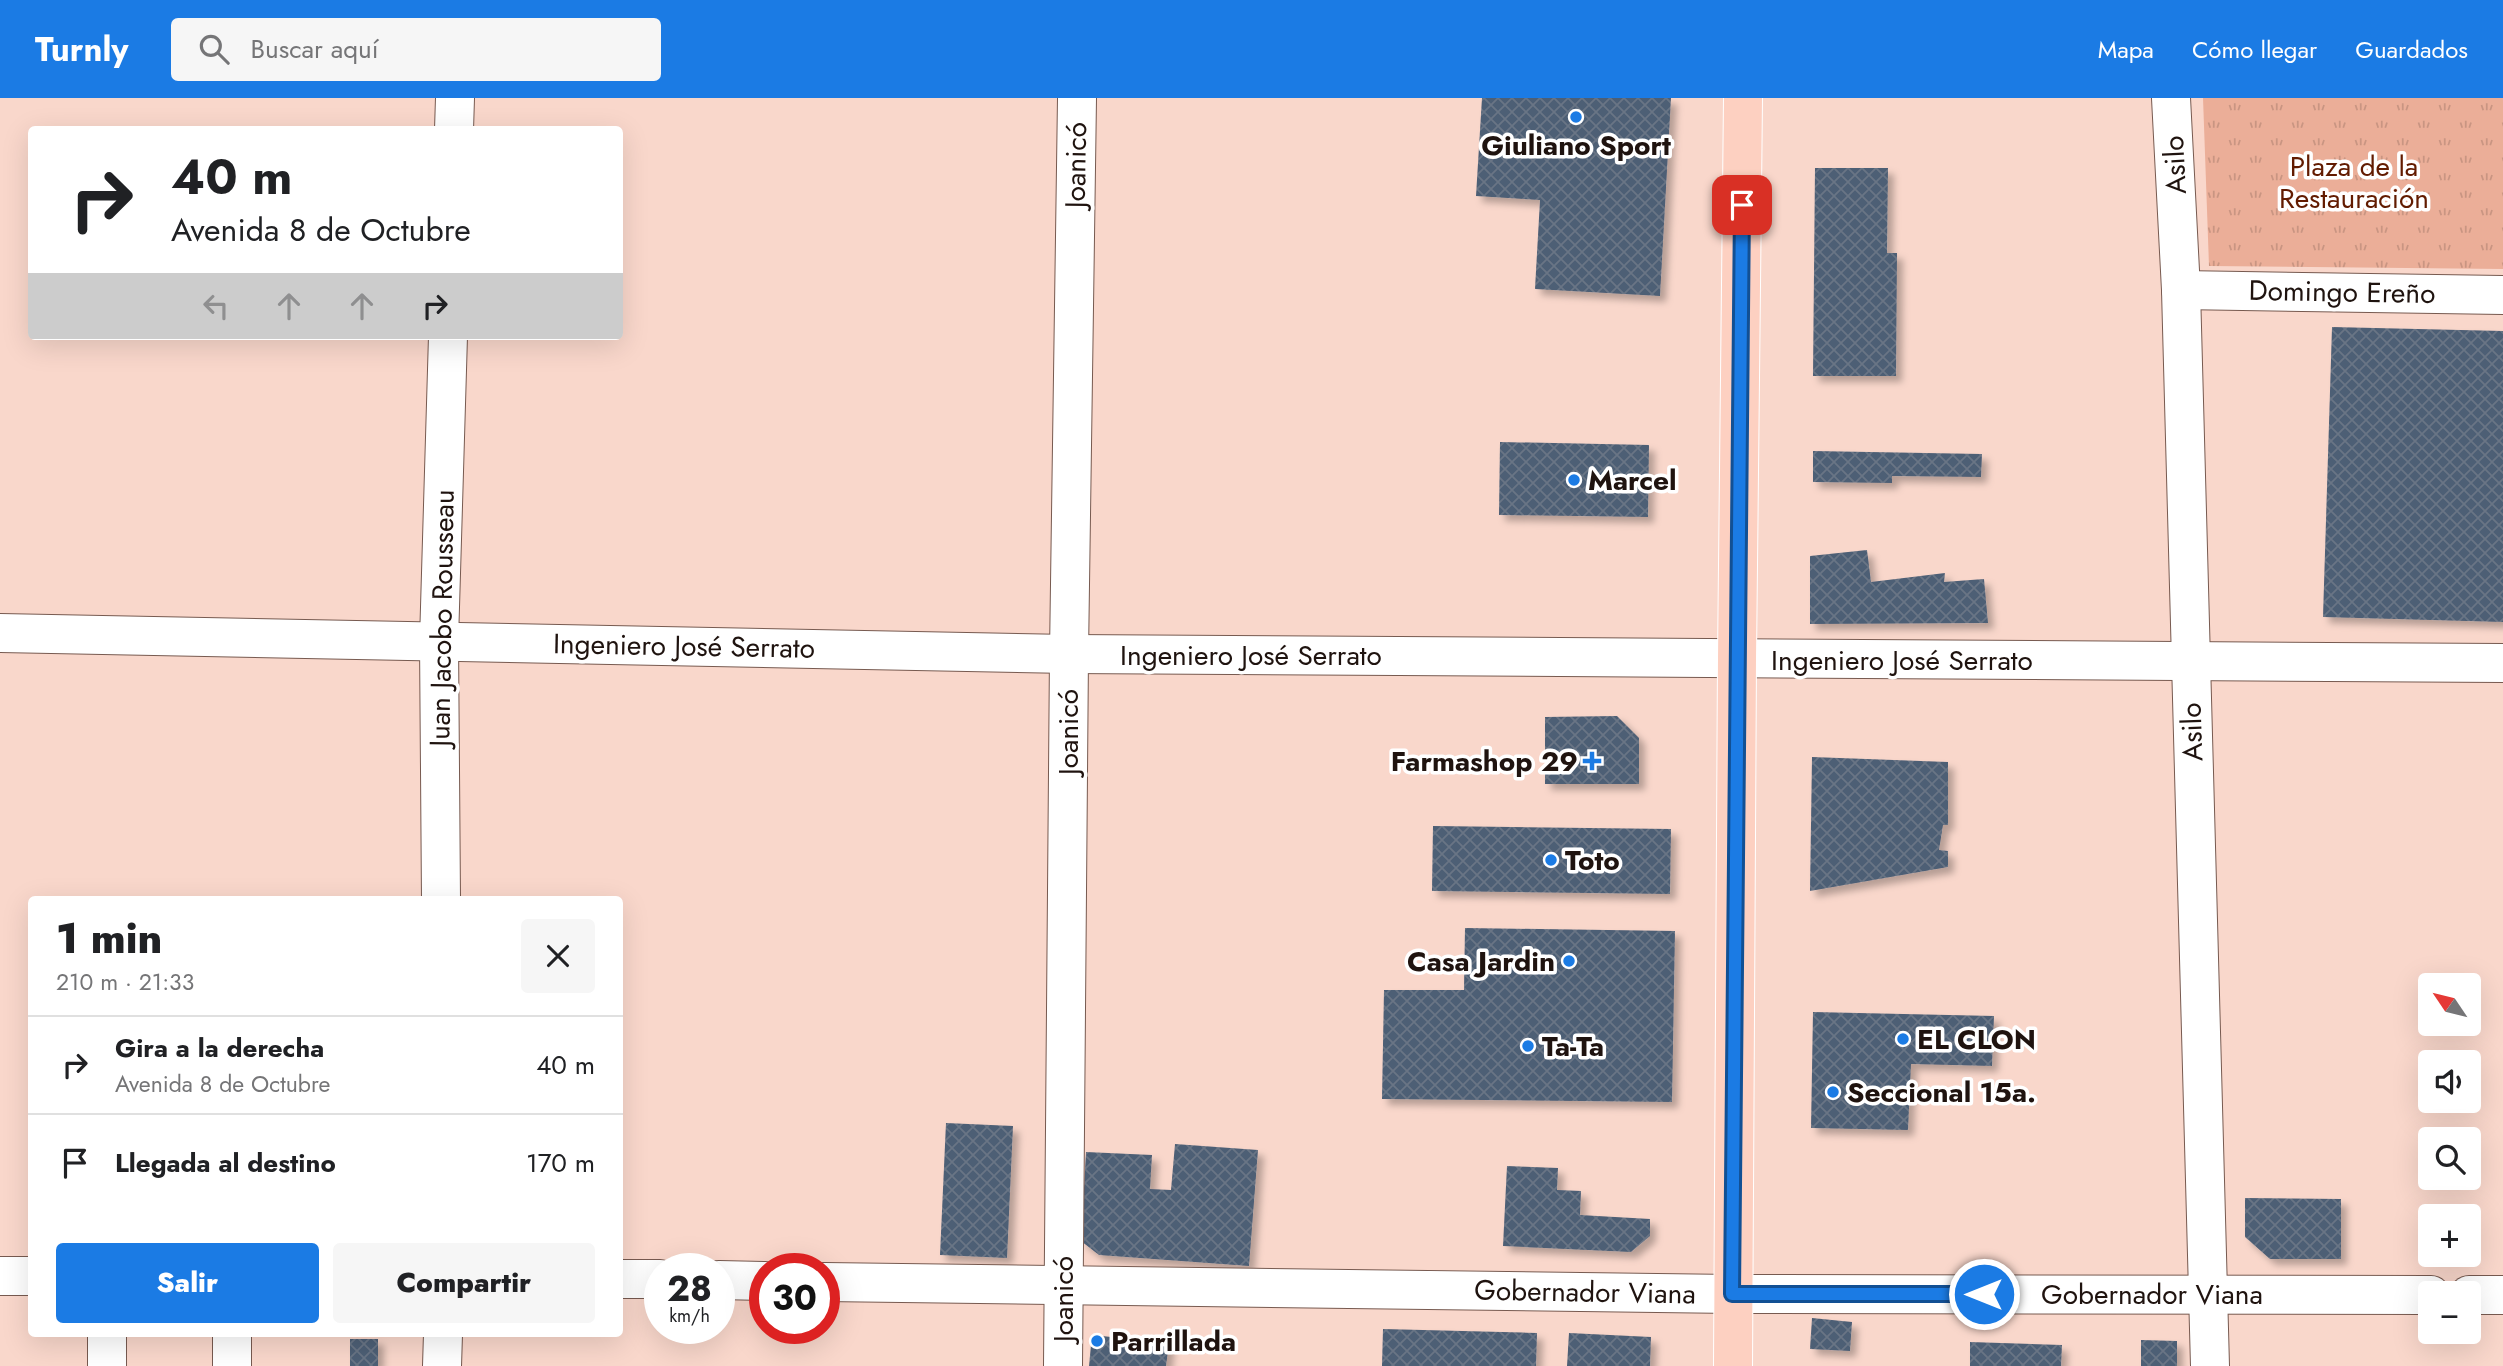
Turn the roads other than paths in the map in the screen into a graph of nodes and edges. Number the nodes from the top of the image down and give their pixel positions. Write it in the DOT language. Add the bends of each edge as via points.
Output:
graph roads {
  1 [pos="455,98"];
  2 [pos="1077,98"];
  3 [pos="1743,98"];
  4 [pos="2171,98"];
  5 [pos="454,126"];
  6 [pos="2181,289"];
  7 [pos="2503,295"];
  8 [pos="448,340"];
  9 [pos="0,633"];
  10 [pos="439,641"];
  11 [pos="1069,654"];
  12 [pos="1737,659"];
  13 [pos="2190,662"];
  14 [pos="2503,663"];
  15 [pos="441,896"];
  16 [pos="0,1276"];
  17 [pos="28,1276"];
  18 [pos="623,1279"];
  19 [pos="644,1279"];
  20 [pos="840,1282"];
  21 [pos="1063,1286"];
  22 [pos="1732,1294"];
  23 [pos="2207,1294"];
  24 [pos="2418,1295"];
  25 [pos="2481,1295"];
  26 [pos="2503,1295"];
  27 [pos="107,1337"];
  28 [pos="232,1337"];
  29 [pos="443,1337"];
  30 [pos="107,1366"];
  31 [pos="232,1366"];
  32 [pos="442,1366"];
  33 [pos="1063,1366"];
  34 [pos="1733,1366"];
  35 [pos="2210,1366"];
  1 -- 5 [label="street"];
  2 -- 11 [label="street, Joanicó"];
  3 -- 12 [label="main road"];
  4 -- 6 [label="street, Asilo"];
  6 -- 7 [label="street, Domingo Ereño"];
  6 -- 13 [label="street, Asilo"];
  8 -- 10 [label="street, Juan Jacobo Rousseau"];
  9 -- 10 [label="street, Ingeniero José Serrato"];
  10 -- 11 [label="street, Ingeniero José Serrato"];
  10 -- 15 [label="street, Juan Jacobo Rousseau"];
  11 -- 12 [label="street, Ingeniero José Serrato"];
  11 -- 21 [label="street, Joanicó"];
  12 -- 13 [label="street, Ingeniero José Serrato"];
  12 -- 22 [label="main road"];
  13 -- 14 [label="street, Ingeniero José Serrato"];
  13 -- 23 [label="street, Asilo"];
  16 -- 17 [label="street"];
  18 -- 19 [label="street"];
  20 -- 21 [label="street, Gobernador Viana"];
  21 -- 22 [label="street, Gobernador Viana"];
  21 -- 33 [label="street, Joanicó"];
  22 -- 23 [label="street, Gobernador Viana"];
  22 -- 34 [label="main road"];
  23 -- 24 [label="street, Gobernador Viana"];
  23 -- 35 [label="street, Asilo"];
  25 -- 26 [label="street"];
  27 -- 30 [label="street"];
  28 -- 31 [label="street"];
  29 -- 32 [label="street"];
}
